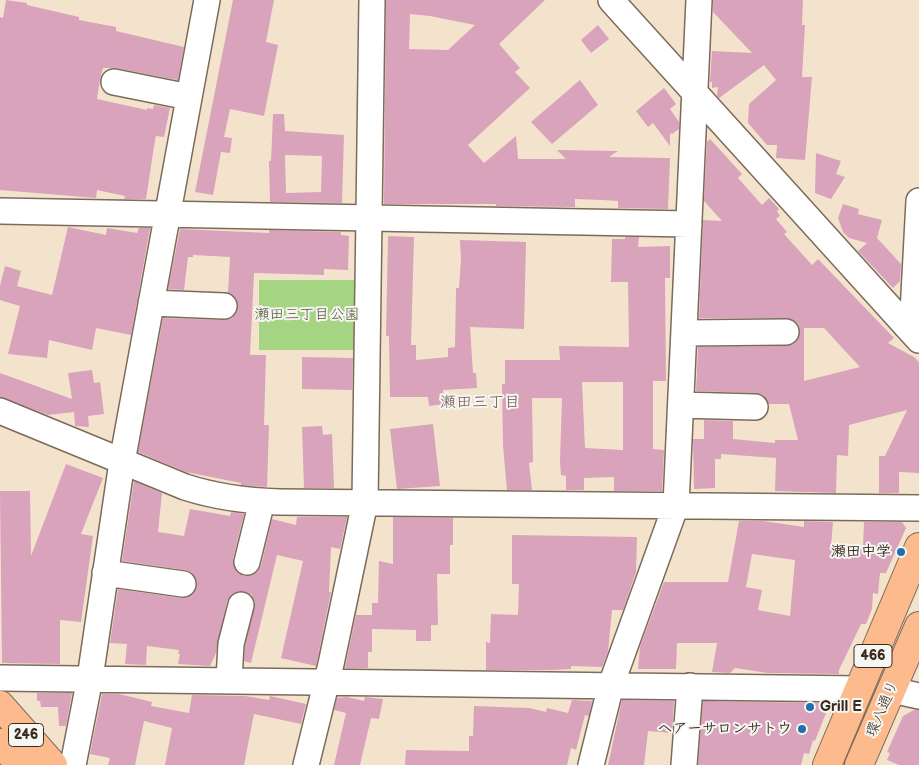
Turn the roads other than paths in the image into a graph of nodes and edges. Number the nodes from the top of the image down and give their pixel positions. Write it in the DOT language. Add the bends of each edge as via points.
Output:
graph roads {
  1 [pos="207,0"];
  2 [pos="372,0"];
  3 [pos="610,0"];
  4 [pos="699,0"];
  5 [pos="114,82"];
  6 [pos="695,93"];
  7 [pos="189,96"];
  8 [pos="919,201"];
  9 [pos="0,211"];
  10 [pos="168,215"];
  11 [pos="368,219"];
  12 [pos="689,224"];
  13 [pos="151,303"];
  14 [pos="224,306"];
  15 [pos="786,332"];
  16 [pos="684,333"];
  17 [pos="912,333"];
  18 [pos="681,405"];
  19 [pos="755,407"];
  20 [pos="0,411"];
  21 [pos="122,462"];
  22 [pos="262,501"];
  23 [pos="365,502"];
  24 [pos="676,505"];
  25 [pos="919,508"];
  26 [pos="919,547"];
  27 [pos="247,562"];
  28 [pos="106,573"];
  29 [pos="183,584"];
  30 [pos="241,605"];
  31 [pos="919,626"];
  32 [pos="0,678"];
  33 [pos="90,678"];
  34 [pos="229,680"];
  35 [pos="326,682"];
  36 [pos="611,685"];
  37 [pos="690,686"];
  38 [pos="859,689"];
  39 [pos="892,690"];
  40 [pos="919,696"];
  41 [pos="0,705"];
  42 [pos="0,743"];
  43 [pos="21,765"];
  44 [pos="53,765"];
  45 [pos="73,765"];
  46 [pos="306,765"];
  47 [pos="591,765"];
  48 [pos="684,765"];
  49 [pos="827,765"];
  50 [pos="859,765"];
  1 -- 7 [label="street"];
  2 -- 11 [label="street"];
  3 -- 6 [label="street"];
  4 -- 6 [label="street"];
  5 -- 7 [label="street"];
  6 -- 12 [label="street"];
  6 -- 17 [label="street"];
  7 -- 10 [label="street"];
  8 -- 17 [label="street"];
  9 -- 10 [label="street"];
  10 -- 11 [label="street"];
  10 -- 13 [label="street"];
  11 -- 12 [label="street"];
  11 -- 23 [label="street"];
  12 -- 16 [label="street"];
  13 -- 14 [label="street"];
  13 -- 21 [label="street"];
  15 -- 16 [label="street"];
  16 -- 18 [label="street"];
  18 -- 19 [label="street"];
  18 -- 24 [label="street"];
  20 -- 21 [label="street"];
  21 -- 22 [label="street" via="202,492"];
  21 -- 28 [label="street"];
  22 -- 23 [label="street"];
  22 -- 27 [label="street"];
  23 -- 24 [label="street"];
  23 -- 35 [label="street"];
  24 -- 25 [label="street"];
  24 -- 36 [label="street"];
  26 -- 38 [label="highway, 環八通り / 466"];
  28 -- 29 [label="street"];
  28 -- 33 [label="street"];
  30 -- 34 [label="street" via="231,644"];
  31 -- 39 [label="highway, 環八通り / 466"];
  32 -- 33 [label="street"];
  33 -- 34 [label="street"];
  33 -- 45 [label="street"];
  34 -- 35 [label="street"];
  35 -- 36 [label="street"];
  35 -- 46 [label="street"];
  36 -- 37 [label="street"];
  36 -- 47 [label="street"];
  37 -- 38 [label="street"];
  37 -- 48 [label="street"];
  38 -- 49 [label="highway, 環八通り / 466"];
  39 -- 40 [label="street"];
  39 -- 50 [label="highway, 環八通り / 466"];
  41 -- 44 [label="highway, 246"];
  42 -- 43 [label="highway, 246"];
}
